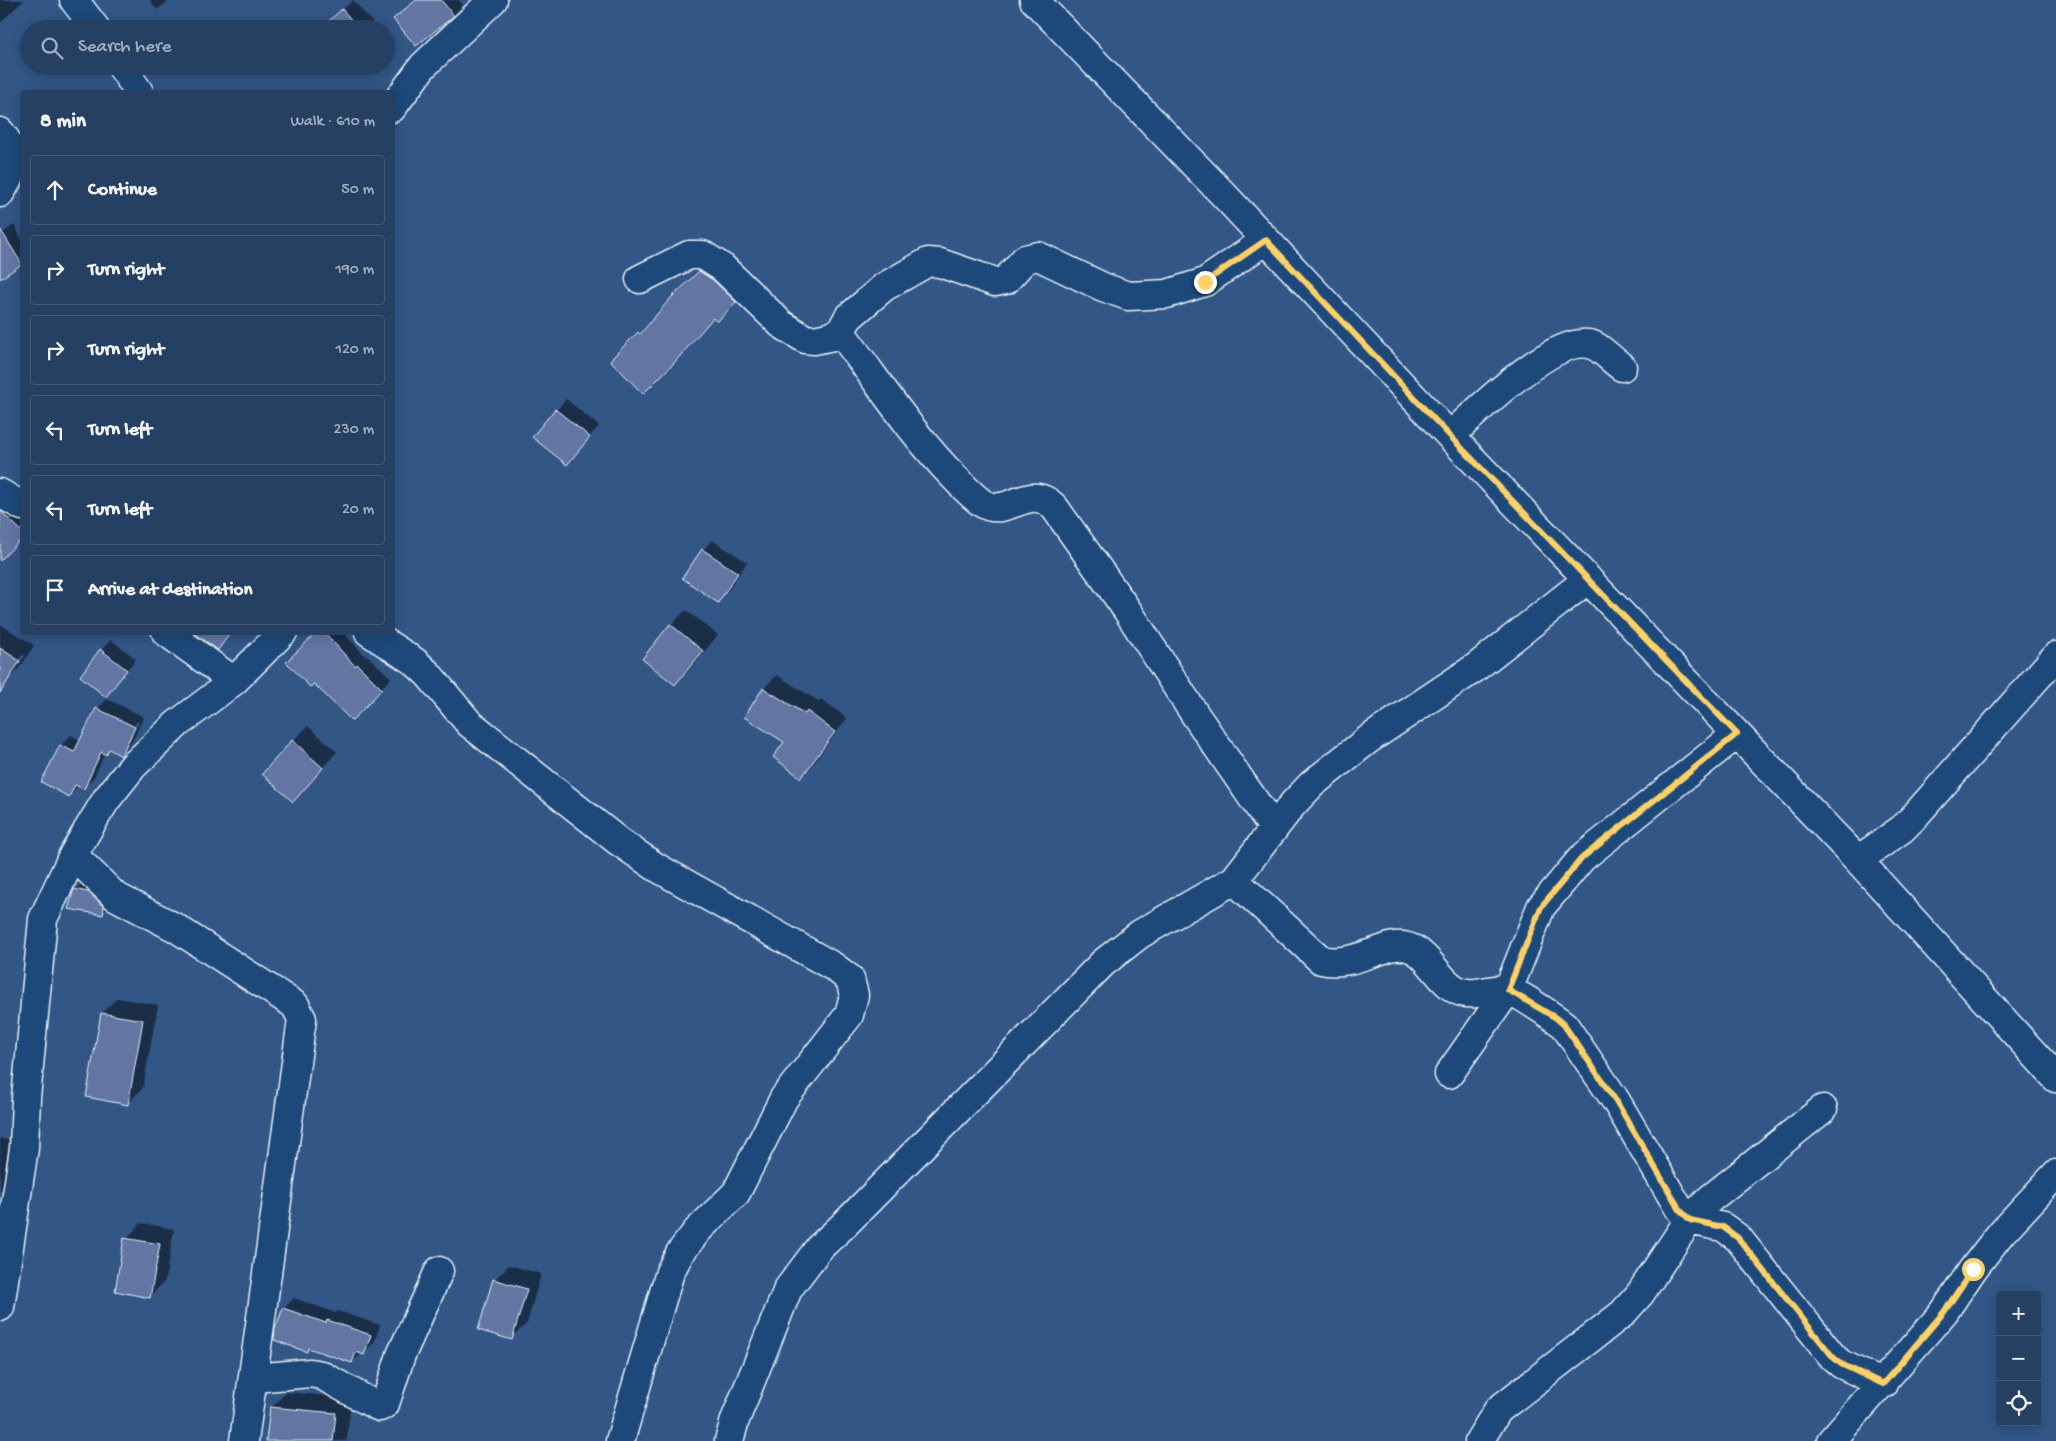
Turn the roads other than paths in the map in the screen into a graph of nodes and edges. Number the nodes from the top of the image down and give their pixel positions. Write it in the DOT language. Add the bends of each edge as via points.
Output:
graph roads {
  1 [pos="74,0"];
  2 [pos="494,0"];
  3 [pos="1034,0"];
  4 [pos="89,20"];
  5 [pos="127,75"];
  6 [pos="138,90"];
  7 [pos="395,104"];
  8 [pos="0,132"];
  9 [pos="0,194"];
  10 [pos="1266,240"];
  11 [pos="640,280"];
  12 [pos="842,329"];
  13 [pos="1622,367"];
  14 [pos="1450,436"];
  15 [pos="0,493"];
  16 [pos="20,505"];
  17 [pos="1588,579"];
  18 [pos="170,635"];
  19 [pos="280,635"];
  20 [pos="374,635"];
  21 [pos="2053,666"];
  22 [pos="234,681"];
  23 [pos="1737,734"];
  24 [pos="1274,829"];
  25 [pos="73,855"];
  26 [pos="1858,860"];
  27 [pos="1234,880"];
  28 [pos="1508,990"];
  29 [pos="1449,1074"];
  30 [pos="2056,1078"];
  31 [pos="1823,1109"];
  32 [pos="2056,1174"];
  33 [pos="1690,1220"];
  34 [pos="439,1271"];
  35 [pos="0,1307"];
  36 [pos="254,1378"];
  37 [pos="1883,1384"];
  38 [pos="244,1441"];
  39 [pos="620,1441"];
  40 [pos="729,1441"];
  41 [pos="1479,1441"];
  42 [pos="1831,1441"];
  1 -- 4 [label="street"];
  2 -- 7 [label="street" via="423,66"];
  3 -- 10 [label="street"];
  5 -- 6 [label="street"];
  8 -- 9 [label="street" via="15,160 12,175"];
  10 -- 12 [label="street" via="1205,282 1167,294 1128,296 1038,256 1025,259 1006,280 995,282 928,262 884,287 848,318"];
  10 -- 14 [label="street"];
  11 -- 12 [label="street" via="689,255 703,255 723,268 781,324 805,339 833,336"];
  12 -- 24 [label="street" via="845,338 934,457 972,495 994,508 1038,497 1048,500 1055,508"];
  13 -- 14 [label="street" via="1594,346 1578,344 1561,350 1532,365"];
  14 -- 17 [label="street"];
  15 -- 16 [label="street"];
  17 -- 23 [label="street"];
  17 -- 24 [label="street" via="1475,668 1326,773 1293,804"];
  18 -- 22 [label="street"];
  19 -- 22 [label="street"];
  20 -- 39 [label="street" via="428,674 469,723 618,841 656,867 850,979 854,995 849,1015 784,1098 736,1193 698,1230 670,1272"];
  21 -- 26 [label="street" via="1902,829"];
  22 -- 25 [label="street" via="177,724 133,766 106,800"];
  23 -- 26 [label="street"];
  23 -- 28 [label="street" via="1582,858 1541,907"];
  24 -- 27 [label="street"];
  25 -- 35 [label="street" via="43,919 24,1148"];
  25 -- 36 [label="street" via="115,896 176,928 295,1005 302,1019"];
  26 -- 30 [label="street"];
  27 -- 28 [label="street" via="1321,960 1345,962 1396,946 1422,954 1454,989 1467,994"];
  27 -- 40 [label="street" via="1140,934 1104,963 819,1248 788,1289"];
  28 -- 29 [label="street"];
  28 -- 33 [label="street" via="1564,1025 1616,1101 1680,1210"];
  31 -- 33 [label="street" via="1711,1198"];
  32 -- 37 [label="street" via="2001,1233 1944,1312"];
  33 -- 37 [label="street" via="1723,1227 1738,1238 1833,1357"];
  33 -- 41 [label="street" via="1640,1294 1622,1314 1498,1410"];
  34 -- 36 [label="street" via="400,1355 390,1396 380,1407 321,1375"];
  36 -- 38 [label="street"];
  37 -- 42 [label="street"];
}
